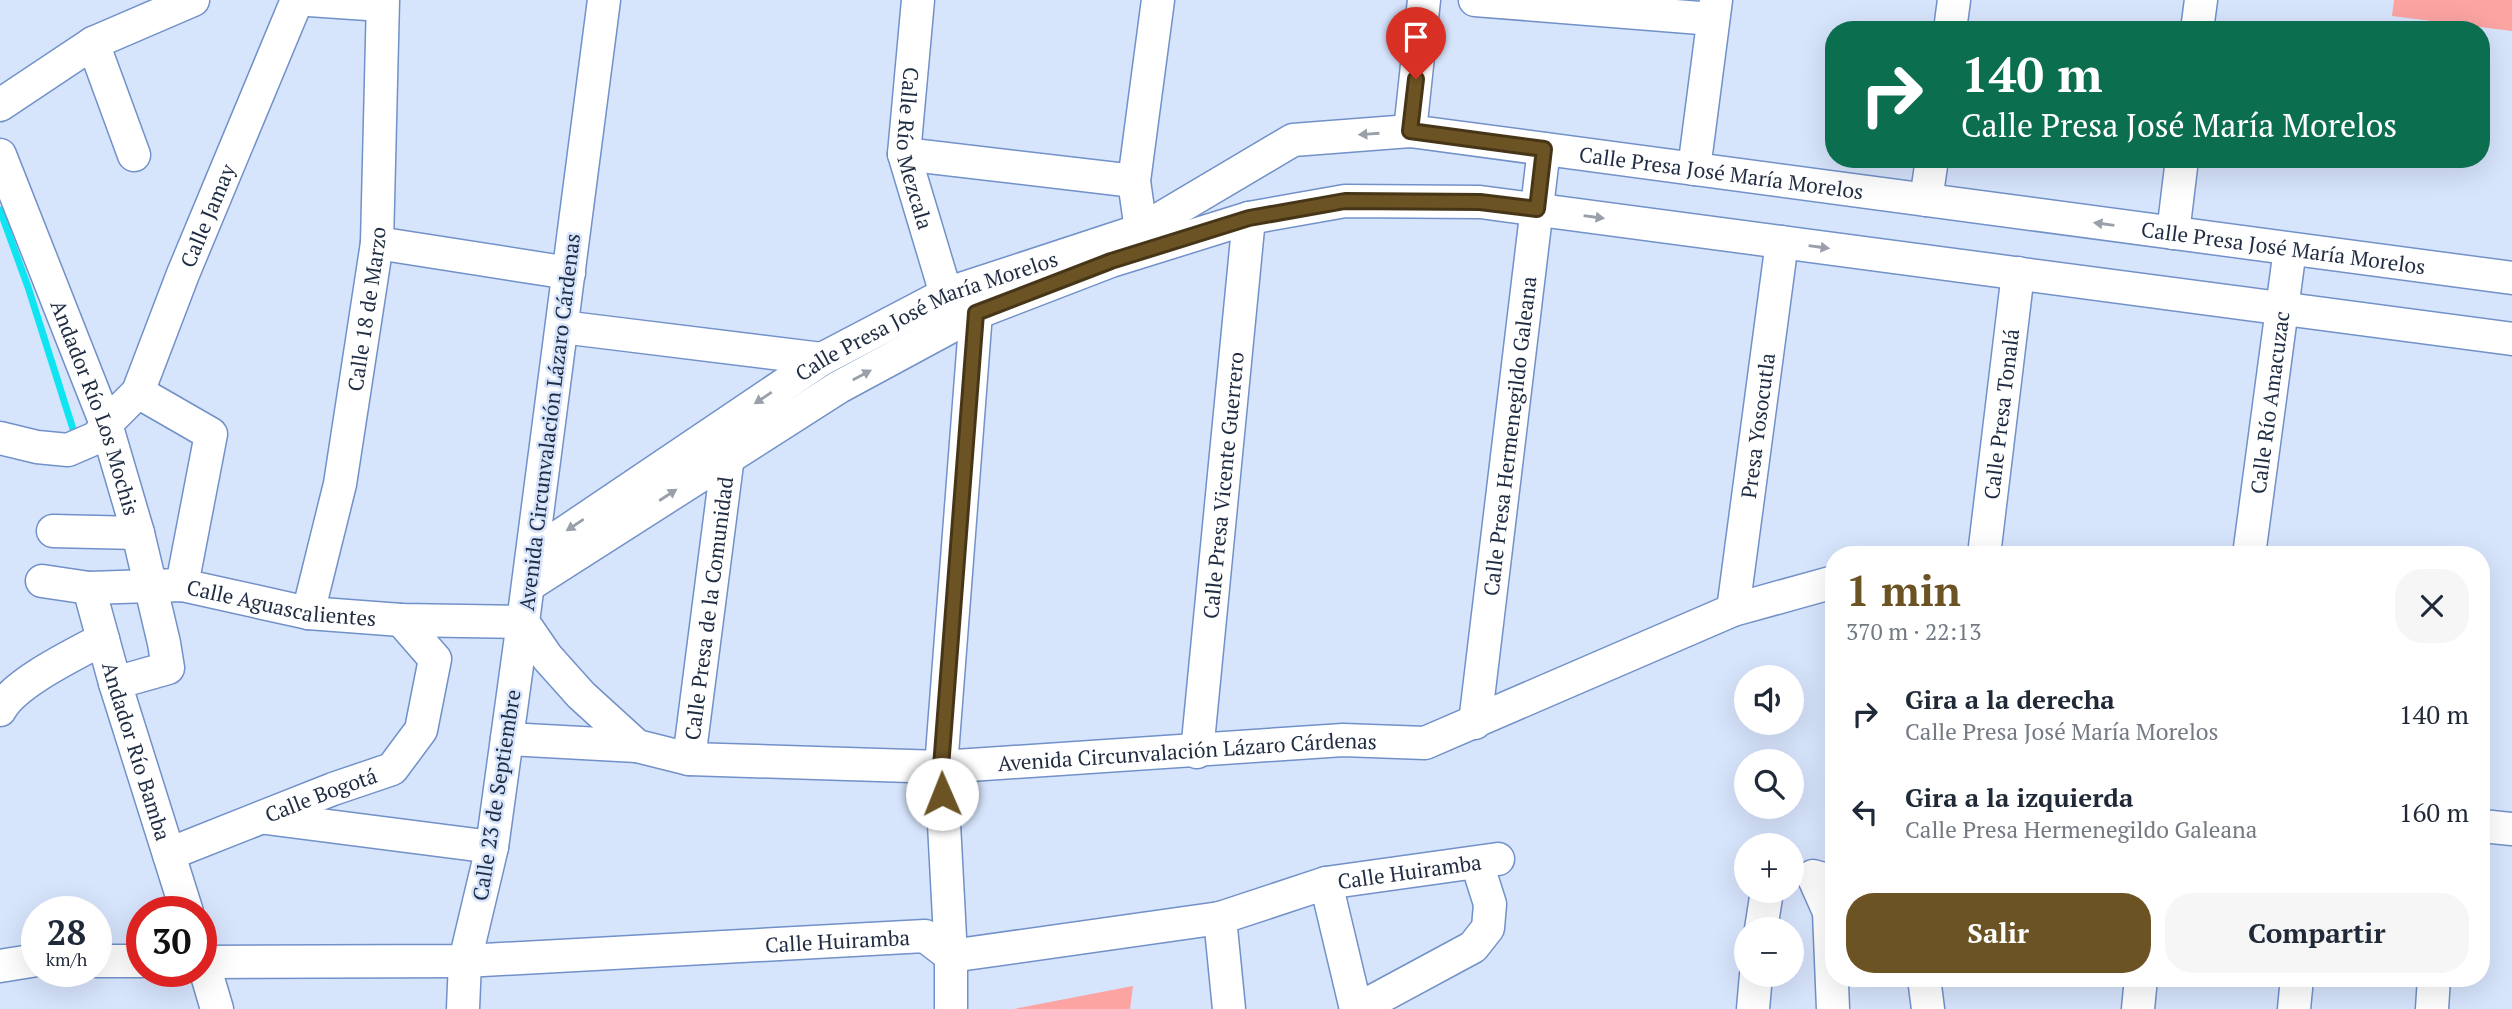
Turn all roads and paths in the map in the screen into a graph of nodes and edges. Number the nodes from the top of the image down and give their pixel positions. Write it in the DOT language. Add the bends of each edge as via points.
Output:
graph roads {
  1 [pos="193,0"];
  2 [pos="297,0"];
  3 [pos="309,0"];
  4 [pos="604,0"];
  5 [pos="918,0"];
  6 [pos="1158,0"];
  7 [pos="1424,0"];
  8 [pos="1475,0"];
  9 [pos="1954,0"];
  10 [pos="2201,0"];
  11 [pos="382,3"];
  12 [pos="1673,8"];
  13 [pos="1714,10"];
  14 [pos="1951,21"];
  15 [pos="2198,21"];
  16 [pos="93,43"];
  17 [pos="0,105"];
  18 [pos="1410,131"];
  19 [pos="1544,149"];
  20 [pos="904,154"];
  21 [pos="0,155"];
  22 [pos="134,155"];
  23 [pos="1931,168"];
  24 [pos="2181,168"];
  25 [pos="1695,169"];
  26 [pos="1134,181"];
  27 [pos="1926,200"];
  28 [pos="1537,209"];
  29 [pos="1249,218"];
  30 [pos="1140,230"];
  31 [pos="2173,233"];
  32 [pos="1782,242"];
  33 [pos="377,243"];
  34 [pos="2290,249"];
  35 [pos="569,273"];
  36 [pos="2018,273"];
  37 [pos="2512,278"];
  38 [pos="946,294"];
  39 [pos="2282,308"];
  40 [pos="976,313"];
  41 [pos="562,327"];
  42 [pos="2512,339"];
  43 [pos="822,359"];
  44 [pos="138,393"];
  45 [pos="106,424"];
  46 [pos="0,438"];
  47 [pos="728,457"];
  48 [pos="53,531"];
  49 [pos="138,533"];
  50 [pos="1985,546"];
  51 [pos="2250,546"];
  52 [pos="533,554"];
  53 [pos="42,581"];
  54 [pos="1825,584"];
  55 [pos="182,585"];
  56 [pos="529,585"];
  57 [pos="150,586"];
  58 [pos="89,588"];
  59 [pos="1733,610"];
  60 [pos="308,613"];
  61 [pos="401,620"];
  62 [pos="523,622"];
  63 [pos="103,639"];
  64 [pos="115,683"];
  65 [pos="0,710"];
  66 [pos="1475,723"];
  67 [pos="507,739"];
  68 [pos="637,746"];
  69 [pos="1198,752"];
  70 [pos="689,759"];
  71 [pos="941,767"];
  72 [pos="261,818"];
  73 [pos="2490,827"];
  74 [pos="2512,828"];
  75 [pos="492,847"];
  76 [pos="169,854"];
  77 [pos="1813,879"];
  78 [pos="1326,883"];
  79 [pos="182,896"];
  80 [pos="1825,904"];
  81 [pos="1220,918"];
  82 [pos="951,956"];
  83 [pos="217,960"];
  84 [pos="465,961"];
  85 [pos="21,963"];
  86 [pos="0,966"];
  87 [pos="210,987"];
  88 [pos="1755,987"];
  89 [pos="1832,987"];
  90 [pos="1927,987"];
  91 [pos="2140,987"];
  92 [pos="2296,987"];
  93 [pos="2433,987"];
  94 [pos="217,1009"];
  95 [pos="463,1009"];
  96 [pos="951,1009"];
  97 [pos="1229,1009"];
  98 [pos="1357,1009"];
  99 [pos="1753,1009"];
  100 [pos="1833,1009"];
  101 [pos="1928,1009"];
  102 [pos="2138,1009"];
  103 [pos="2294,1009"];
  104 [pos="2432,1009"];
  1 -- 16 [label="street"];
  2 -- 44 [label="street, Calle Jamay"];
  3 -- 11 [label="street"];
  4 -- 35 [label="street, Avenida Circunvalación Lázaro Cárdenas"];
  5 -- 20 [label="street, Calle Río Mezcala"];
  6 -- 26 [label="street"];
  7 -- 18 [label="street"];
  8 -- 12 [label="street"];
  9 -- 14 [label="street"];
  10 -- 15 [label="street"];
  11 -- 33 [label="street, Calle 18 de Marzo"];
  12 -- 13 [label="street"];
  13 -- 25 [label="street"];
  16 -- 17 [label="street"];
  16 -- 22 [label="street"];
  18 -- 19 [label="street, Calle Presa José María Morelos"];
  18 -- 30 [label="street, Calle Presa José María Morelos, one-way" via="1293,139"];
  19 -- 25 [label="street, Calle Presa José María Morelos"];
  19 -- 28 [label="street, Calle Presa Hermenegildo Galeana"];
  20 -- 26 [label="street"];
  20 -- 38 [label="street, Calle Río Mezcala"];
  21 -- 45 [label="street, Andador Río Los Mochis"];
  23 -- 27 [label="street"];
  24 -- 31 [label="street"];
  25 -- 27 [label="street, Calle Presa José María Morelos"];
  26 -- 30 [label="street"];
  31 -- 27 [label="street, Calle Presa José María Morelos, one-way"];
  28 -- 29 [label="street, Calle Presa José María Morelos" via="1480,202 1345,201"];
  28 -- 32 [label="street, Calle Presa José María Morelos, one-way"];
  28 -- 66 [label="street, Calle Presa Hermenegildo Galeana"];
  29 -- 40 [label="street, Calle Presa José María Morelos" via="1111,261"];
  29 -- 69 [label="street, Calle Presa Vicente Guerrero"];
  30 -- 38 [label="street, Calle Presa José María Morelos"];
  31 -- 34 [label="street, Calle Presa José María Morelos"];
  32 -- 36 [label="street, Calle Presa José María Morelos, one-way"];
  32 -- 59 [label="street, Presa Yosocutla"];
  33 -- 35 [label="street"];
  33 -- 60 [label="street, Calle 18 de Marzo" via="341,484"];
  34 -- 37 [label="street, Calle Presa José María Morelos"];
  34 -- 39 [label="street, Calle Río Amacuzac"];
  35 -- 41 [label="street, Avenida Circunvalación Lázaro Cárdenas"];
  36 -- 39 [label="street, Calle Presa José María Morelos"];
  36 -- 50 [label="street, Calle Presa Tonalá"];
  38 -- 40 [label="street"];
  38 -- 43 [label="street, Calle Presa José María Morelos"];
  39 -- 42 [label="street, Calle Presa José María Morelos"];
  39 -- 51 [label="street, Calle Río Amacuzac"];
  47 -- 40 [label="street, Calle Presa José María Morelos, one-way" via="839,387"];
  40 -- 71 [label="street"];
  41 -- 43 [label="street"];
  41 -- 52 [label="street, Avenida Circunvalación Lázaro Cárdenas"];
  43 -- 52 [label="street, Calle Presa José María Morelos, one-way"];
  44 -- 45 [label="street, Calle Jamay"];
  44 -- 55 [label="street" via="211,434"];
  45 -- 46 [label="street, Calle Jamay" via="98,437 68,450"];
  45 -- 49 [label="street, Andador Río Los Mochis"];
  56 -- 47 [label="street, Calle Presa José María Morelos, one-way"];
  47 -- 70 [label="street, Calle Presa de la Comunidad"];
  48 -- 49 [label="street"];
  49 -- 57 [label="street, Andador Río Los Mochis"];
  52 -- 56 [label="street, Avenida Circunvalación Lázaro Cárdenas"];
  53 -- 58 [label="street, Calle Aguascalientes"];
  54 -- 59 [label="street, Avenida Circunvalación Lázaro Cárdenas"];
  55 -- 57 [label="street, Calle Aguascalientes"];
  55 -- 60 [label="street, Calle Aguascalientes"];
  56 -- 62 [label="street, Avenida Circunvalación Lázaro Cárdenas"];
  57 -- 58 [label="street, Calle Aguascalientes"];
  57 -- 64 [label="street, Andador Río Los Mochis" via="168,668"];
  58 -- 63 [label="street, Andador Río Bamba"];
  59 -- 66 [label="street, Avenida Circunvalación Lázaro Cárdenas"];
  60 -- 61 [label="street, Calle Aguascalientes"];
  61 -- 62 [label="street, Calle Aguascalientes"];
  61 -- 72 [label="street, Calle Bogotá" via="435,659 421,730 392,769"];
  62 -- 67 [label="street, Calle 23 de Septiembre"];
  62 -- 68 [label="street, Avenida Circunvalación Lázaro Cárdenas" via="572,685"];
  63 -- 64 [label="street, Andador Río Bamba"];
  63 -- 65 [label="street" via="33,679"];
  64 -- 76 [label="street, Andador Río Bamba"];
  66 -- 69 [label="street, Avenida Circunvalación Lázaro Cárdenas" via="1425,743 1343,740"];
  67 -- 68 [label="street"];
  67 -- 75 [label="street, Calle 23 de Septiembre"];
  68 -- 70 [label="street, Avenida Circunvalación Lázaro Cárdenas"];
  69 -- 71 [label="street, Avenida Circunvalación Lázaro Cárdenas"];
  70 -- 71 [label="street, Avenida Circunvalación Lázaro Cárdenas"];
  71 -- 82 [label="street"];
  72 -- 75 [label="street"];
  72 -- 76 [label="street, Calle Bogotá"];
  73 -- 74 [label="street"];
  75 -- 84 [label="street, Calle 23 de Septiembre"];
  76 -- 79 [label="street, Andador Río Bamba"];
  77 -- 80 [label="street"];
  78 -- 81 [label="street, Calle Huiramba"];
  78 -- 98 [label="street"];
  78 -- 98 [label="street, Calle Huiramba" via="1488,861 1488,928 1474,947"];
  81 -- 82 [label="street, Calle Huiramba"];
  81 -- 97 [label="street"];
  82 -- 84 [label="street, Calle Huiramba" via="925,936"];
  82 -- 96 [label="street"];
  83 -- 84 [label="street, Calle Huiramba"];
  84 -- 95 [label="street, Calle 23 de Septiembre"];
  85 -- 86 [label="street"];
  87 -- 94 [label="street"];
  88 -- 99 [label="street"];
  89 -- 100 [label="street"];
  90 -- 101 [label="street"];
  91 -- 102 [label="street"];
  92 -- 103 [label="street"];
  93 -- 104 [label="street"];
}
